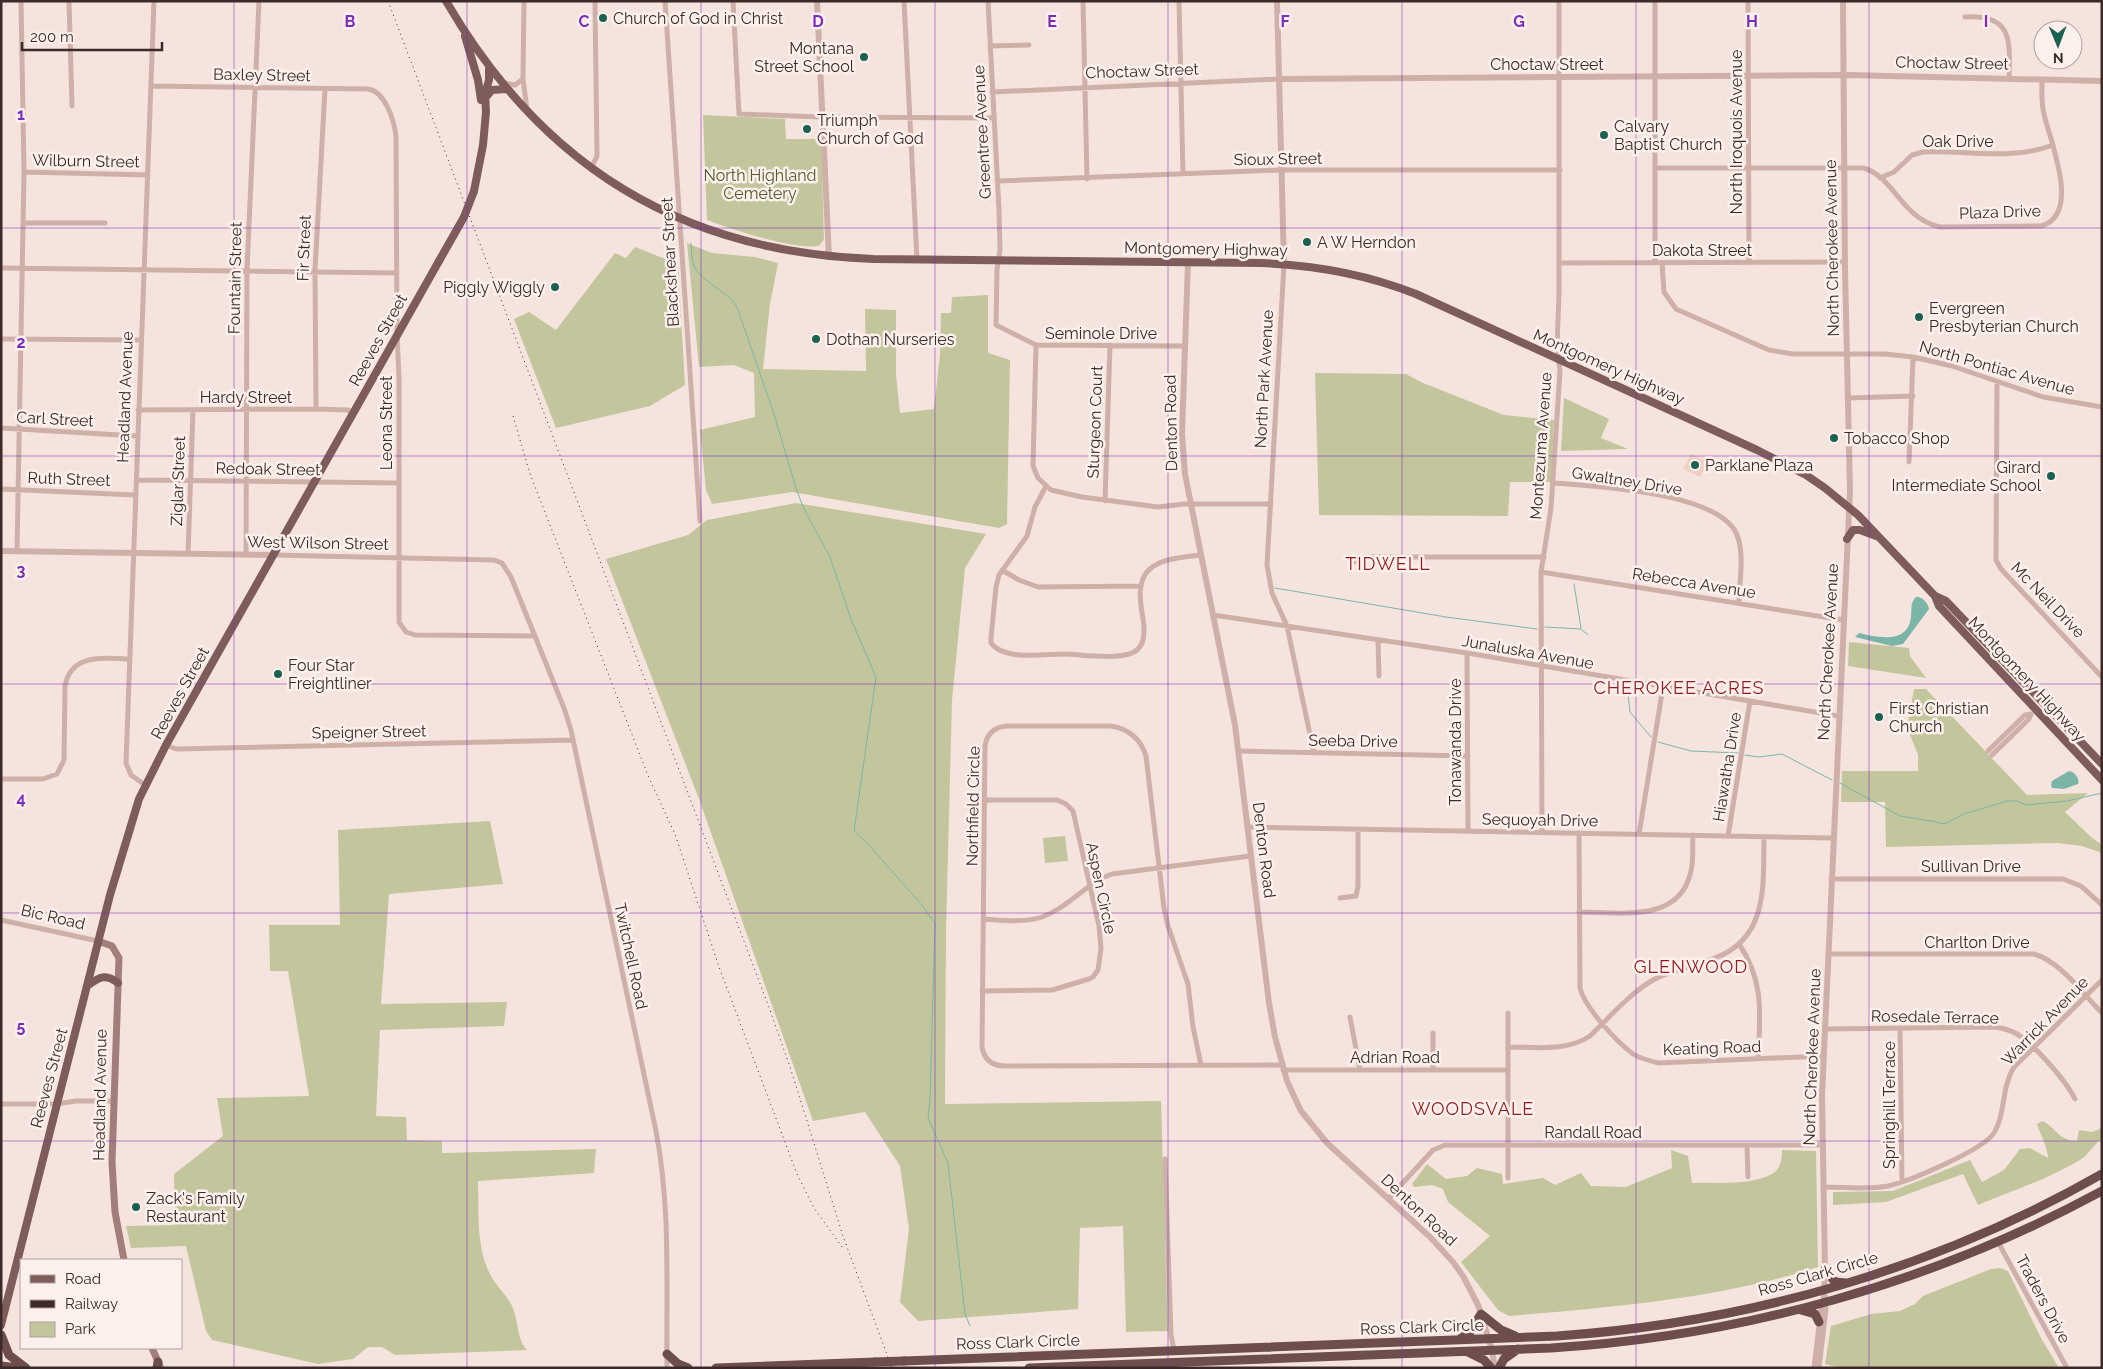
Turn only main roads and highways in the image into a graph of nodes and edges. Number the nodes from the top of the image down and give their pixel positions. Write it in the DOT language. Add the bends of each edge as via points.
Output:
graph roads {
  1 [pos="446,1"];
  2 [pos="463,30"];
  3 [pos="495,78"];
  4 [pos="506,89"];
  5 [pos="480,90"];
  6 [pos="485,99"];
  7 [pos="484,119"];
  8 [pos="1880,538"];
  9 [pos="1847,539"];
  10 [pos="1935,596"];
  11 [pos="2100,761"];
  12 [pos="2102,780"];
  13 [pos="98,941"];
  14 [pos="118,983"];
  15 [pos="87,986"];
  16 [pos="2102,1174"];
  17 [pos="2073,1190"];
  18 [pos="2102,1191"];
  19 [pos="2081,1202"];
  20 [pos="1970,1238"];
  21 [pos="1998,1242"];
  22 [pos="124,1259"];
  23 [pos="1898,1265"];
  24 [pos="1825,1270"];
  25 [pos="1903,1279"];
  26 [pos="1848,1283"];
  27 [pos="1795,1310"];
  28 [pos="1819,1322"];
  29 [pos="1677,1323"];
  30 [pos="1,1325"];
  31 [pos="1603,1332"];
  32 [pos="1680,1334"];
  33 [pos="1,1335"];
  34 [pos="1557,1336"];
  35 [pos="1520,1338"];
  36 [pos="1458,1340"];
  37 [pos="1353,1344"];
  38 [pos="1604,1344"];
  39 [pos="1253,1348"];
  40 [pos="1551,1348"];
  41 [pos="152,1349"];
  42 [pos="1518,1349"];
  43 [pos="1174,1350"];
  44 [pos="1466,1351"];
  45 [pos="667,1354"];
  46 [pos="1348,1356"];
  47 [pos="1254,1359"];
  48 [pos="1177,1365"];
  49 [pos="1,1366"];
  50 [pos="158,1366"];
  51 [pos="18,1368"];
  52 [pos="26,1368"];
  53 [pos="688,1368"];
  54 [pos="716,1368"];
  55 [pos="1029,1368"];
  56 [pos="1495,1368"];
  1 -- 2 [label="main road"];
  2 -- 3 [label="main road, Montgomery Highway"];
  2 -- 5 [label="main road, Reeves Street"];
  3 -- 4 [label="main road, Montgomery Highway"];
  3 -- 5 [label="main road" via="483,80"];
  3 -- 6 [label="main road, Reeves Street"];
  4 -- 6 [label="main road" via="492,90"];
  4 -- 8 [label="main road, Montgomery Highway" via="551,135 591,168 628,192 681,219 756,244 830,257 1284,264 1326,268 1384,282 1789,465 1849,507"];
  5 -- 7 [label="main road, Reeves Street"];
  6 -- 7 [label="main road, Reeves Street"];
  7 -- 13 [label="main road, Reeves Street, bridge" via="482,157 464,217 145,785 127,835"];
  8 -- 9 [label="main road" via="1853,530"];
  8 -- 10 [label="main road, Montgomery Highway"];
  10 -- 11 [label="main road, Montgomery Highway" via="1946,601"];
  10 -- 12 [label="main road, Montgomery Highway" via="1939,606 2033,711"];
  13 -- 14 [label="main road, Headland Avenue" via="108,944 118,954"];
  13 -- 15 [label="main road, Reeves Street"];
  14 -- 15 [label="main road" via="103,976"];
  14 -- 22 [label="main road, Headland Avenue" via="113,1186"];
  15 -- 30 [label="main road, Reeves Street"];
  16 -- 17 [label="highway, Ross Clark Circle"];
  17 -- 19 [label="highway"];
  17 -- 20 [label="highway, Ross Clark Circle"];
  18 -- 19 [label="highway, Ross Clark Circle"];
  19 -- 21 [label="highway, Ross Clark Circle"];
  20 -- 21 [label="highway" via="1990,1237"];
  20 -- 23 [label="highway, Ross Clark Circle"];
  21 -- 25 [label="highway, Ross Clark Circle"];
  23 -- 25 [label="highway"];
  23 -- 26 [label="highway, Ross Clark Circle"];
  24 -- 26 [label="highway" via="1835,1282"];
  25 -- 27 [label="highway, Ross Clark Circle"];
  26 -- 29 [label="highway, Ross Clark Circle"];
  27 -- 28 [label="highway" via="1815,1314"];
  27 -- 32 [label="highway, Ross Clark Circle"];
  29 -- 31 [label="highway, Ross Clark Circle"];
  29 -- 32 [label="highway"];
  31 -- 34 [label="highway, Ross Clark Circle"];
  31 -- 38 [label="highway"];
  32 -- 38 [label="highway, Ross Clark Circle"];
  33 -- 52 [label="highway" via="9,1355"];
  34 -- 35 [label="highway, Ross Clark Circle"];
  34 -- 40 [label="highway"];
  35 -- 36 [label="highway, Ross Clark Circle"];
  35 -- 36 [label="highway" via="1501,1330 1481,1314 1470,1332"];
  36 -- 37 [label="highway, Ross Clark Circle"];
  37 -- 39 [label="highway, Ross Clark Circle"];
  37 -- 46 [label="highway"];
  38 -- 40 [label="highway, Ross Clark Circle"];
  39 -- 43 [label="highway, Ross Clark Circle"];
  39 -- 47 [label="highway"];
  40 -- 42 [label="highway, Ross Clark Circle"];
  41 -- 50 [label="main road"];
  42 -- 44 [label="highway, Ross Clark Circle"];
  42 -- 56 [label="highway"];
  43 -- 48 [label="highway"];
  43 -- 54 [label="highway, Ross Clark Circle, bridge"];
  44 -- 46 [label="highway, Ross Clark Circle"];
  44 -- 56 [label="highway"];
  45 -- 53 [label="highway"];
  46 -- 47 [label="highway, Ross Clark Circle"];
  47 -- 48 [label="highway, Ross Clark Circle"];
  48 -- 55 [label="highway, Ross Clark Circle"];
  49 -- 51 [label="highway"];
}
